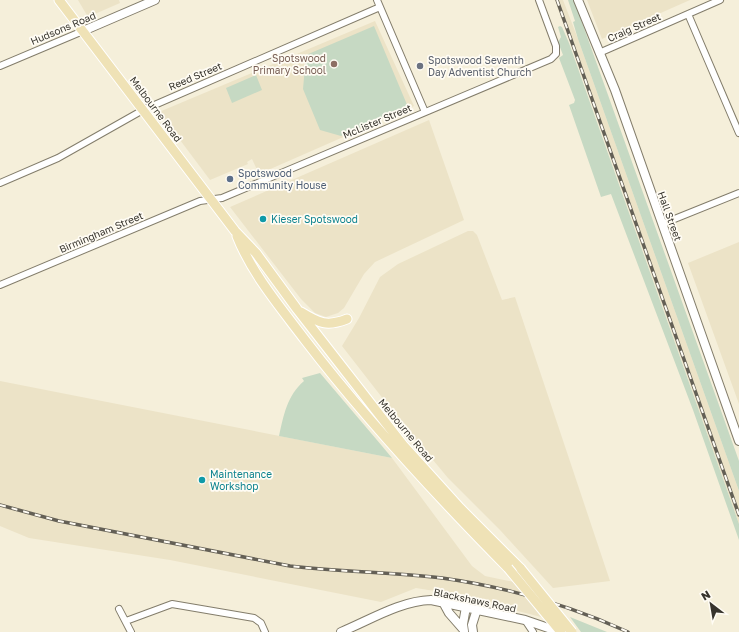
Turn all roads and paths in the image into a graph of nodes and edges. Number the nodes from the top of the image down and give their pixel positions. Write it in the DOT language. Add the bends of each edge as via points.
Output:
graph roads {
  1 [pos="59,0"];
  2 [pos="155,0"];
  3 [pos="377,0"];
  4 [pos="539,0"];
  5 [pos="578,0"];
  6 [pos="720,0"];
  7 [pos="380,7"];
  8 [pos="688,14"];
  9 [pos="82,31"];
  10 [pos="599,53"];
  11 [pos="0,66"];
  12 [pos="143,110"];
  13 [pos="425,112"];
  14 [pos="739,133"];
  15 [pos="0,183"];
  16 [pos="739,193"];
  17 [pos="211,200"];
  18 [pos="662,224"];
  19 [pos="235,231"];
  20 [pos="0,285"];
  21 [pos="297,309"];
  22 [pos="347,319"];
  23 [pos="739,441"];
  24 [pos="443,602"];
  25 [pos="466,607"];
  26 [pos="119,609"];
  27 [pos="477,609"];
  28 [pos="525,620"];
  29 [pos="126,621"];
  30 [pos="464,630"];
  31 [pos="131,632"];
  32 [pos="266,632"];
  33 [pos="341,632"];
  34 [pos="473,632"];
  35 [pos="533,632"];
  36 [pos="561,632"];
  37 [pos="572,632"];
  1 -- 9 [label="main road, Melbourne Road"];
  2 -- 9 [label="street, Hudsons Road"];
  3 -- 7 [label="street"];
  4 -- 13 [label="street, McLister Street" via="556,46 556,54 551,59"];
  5 -- 10 [label="street, Hall Street"];
  6 -- 8 [label="street, Craig Street"];
  7 -- 12 [label="street, Reed Street"];
  7 -- 13 [label="street"];
  8 -- 10 [label="street, Craig Street"];
  8 -- 14 [label="street"];
  9 -- 11 [label="street, Hudsons Road"];
  9 -- 12 [label="main road, Melbourne Road"];
  10 -- 18 [label="street, Hall Street" via="615,90"];
  12 -- 15 [label="street, Reed Street" via="58,158"];
  12 -- 17 [label="main road, Melbourne Road"];
  13 -- 17 [label="street, McLister Street" via="222,198"];
  16 -- 18 [label="street"];
  17 -- 19 [label="main road, Melbourne Road"];
  17 -- 20 [label="street, Birmingham Street" via="200,201"];
  18 -- 23 [label="street, Hall Street"];
  19 -- 21 [label="main road, Melbourne Road" via="256,253"];
  19 -- 36 [label="main road, Melbourne Road, bridge" via="245,256 330,372 426,484 508,568"];
  21 -- 22 [label="main road" via="327,324"];
  21 -- 37 [label="main road, Melbourne Road, bridge" via="420,465 521,569"];
  24 -- 25 [label="street, Blackshaws Road"];
  24 -- 30 [label="street"];
  24 -- 33 [label="street, Blackshaws Road" via="418,600"];
  25 -- 27 [label="street, Blackshaws Road"];
  25 -- 30 [label="street"];
  26 -- 29 [label="street"];
  27 -- 28 [label="street, Blackshaws Road"];
  27 -- 34 [label="street" via="472,625"];
  28 -- 35 [label="street"];
  28 -- 36 [label="street, Blackshaws Road"];
  29 -- 31 [label="street"];
  29 -- 32 [label="street" via="172,604 254,618 261,623"];
}
